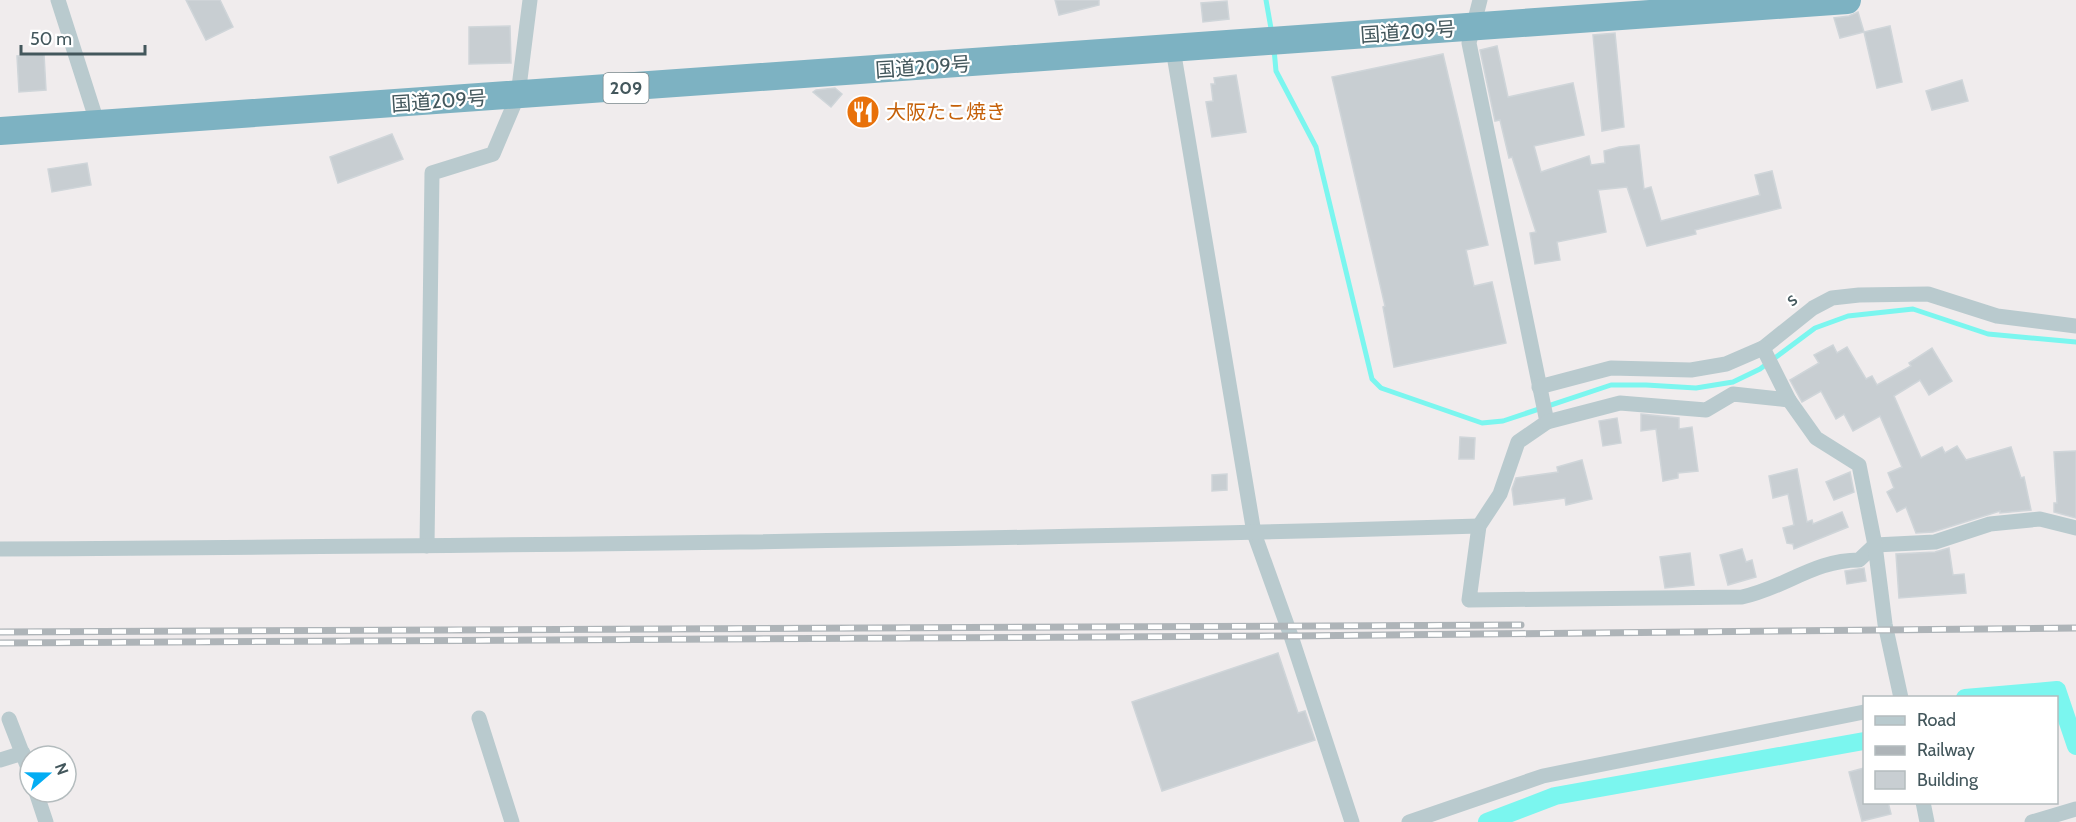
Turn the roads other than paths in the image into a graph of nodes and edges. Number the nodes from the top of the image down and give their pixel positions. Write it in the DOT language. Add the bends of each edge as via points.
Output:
graph roads {
  1 [pos="58,0"];
  2 [pos="531,0"];
  3 [pos="1480,0"];
  4 [pos="1847,0"];
  5 [pos="1472,27"];
  6 [pos="1173,49"];
  7 [pos="518,95"];
  8 [pos="98,125"];
  9 [pos="0,132"];
  10 [pos="2076,326"];
  11 [pos="1763,348"];
  12 [pos="1540,392"];
  13 [pos="1789,400"];
  14 [pos="1546,418"];
  15 [pos="1479,526"];
  16 [pos="2076,528"];
  17 [pos="1254,533"];
  18 [pos="1875,545"];
  19 [pos="427,546"];
  20 [pos="0,549"];
  21 [pos="1901,696"];
  22 [pos="1863,712"];
  23 [pos="479,718"];
  24 [pos="9,719"];
  25 [pos="19,744"];
  26 [pos="18,755"];
  27 [pos="0,760"];
  28 [pos="40,804"];
  29 [pos="1923,804"];
  30 [pos="2076,809"];
  31 [pos="46,822"];
  32 [pos="512,822"];
  33 [pos="1352,822"];
  34 [pos="1409,822"];
  35 [pos="1927,822"];
  36 [pos="2032,822"];
  1 -- 8 [label="street"];
  2 -- 7 [label="street"];
  3 -- 5 [label="street"];
  4 -- 5 [label="highway, 国道209号 / 209"];
  5 -- 6 [label="highway, 国道209号 / 209"];
  5 -- 12 [label="street" via="1469,43"];
  6 -- 7 [label="highway, 国道209号 / 209"];
  6 -- 17 [label="street"];
  7 -- 8 [label="highway, 国道209号 / 209"];
  7 -- 19 [label="street" via="493,154 432,173"];
  8 -- 9 [label="highway, 国道209号 / 209"];
  10 -- 11 [label="street, s" via="1997,316 1928,294 1859,295 1832,298 1813,308"];
  11 -- 12 [label="street, s" via="1726,364 1691,370 1611,368"];
  11 -- 13 [label="street"];
  12 -- 14 [label="street"];
  13 -- 14 [label="street" via="1733,394 1706,410 1620,403"];
  13 -- 18 [label="street" via="1816,438 1859,465"];
  14 -- 15 [label="street" via="1518,442 1500,494"];
  15 -- 17 [label="street"];
  15 -- 18 [label="street" via="1469,600 1742,597 1762,593 1824,564 1859,560"];
  16 -- 18 [label="street" via="2040,519 1990,524 1935,542"];
  17 -- 19 [label="street"];
  17 -- 33 [label="street"];
  18 -- 21 [label="street" via="1885,624"];
  19 -- 20 [label="street"];
  22 -- 34 [label="street" via="1543,776"];
  23 -- 32 [label="street"];
  24 -- 25 [label="street"];
  26 -- 27 [label="street"];
  28 -- 31 [label="street"];
  29 -- 35 [label="street"];
  30 -- 36 [label="street"];
}
